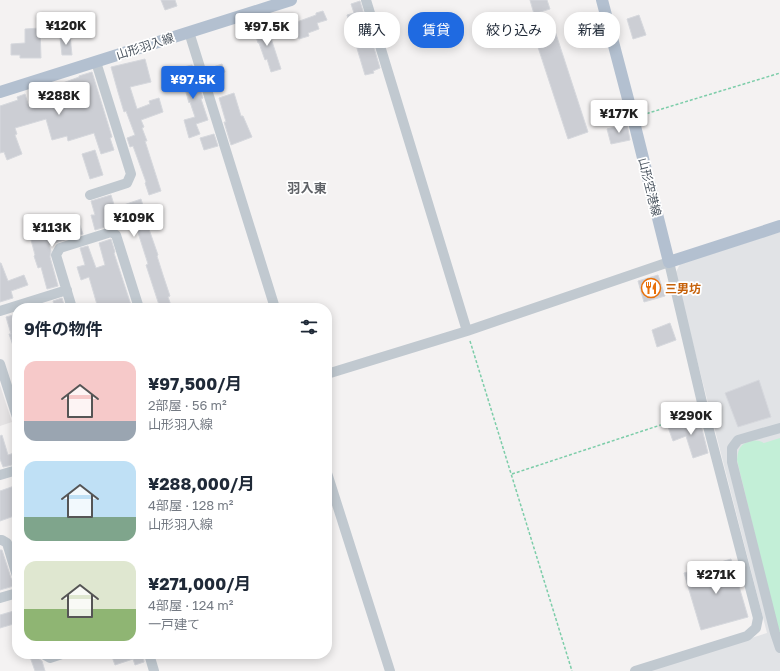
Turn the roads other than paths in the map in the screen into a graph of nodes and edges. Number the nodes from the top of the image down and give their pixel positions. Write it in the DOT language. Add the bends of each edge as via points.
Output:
graph roads {
  1 [pos="291,0"];
  2 [pos="366,0"];
  3 [pos="602,0"];
  4 [pos="274,2"];
  5 [pos="189,32"];
  6 [pos="96,62"];
  7 [pos="0,92"];
  8 [pos="90,195"];
  9 [pos="780,226"];
  10 [pos="669,262"];
  11 [pos="67,290"];
  12 [pos="26,303"];
  13 [pos="71,303"];
  14 [pos="137,303"];
  15 [pos="273,303"];
  16 [pos="12,307"];
  17 [pos="0,311"];
  18 [pos="467,331"];
  19 [pos="0,364"];
  20 [pos="332,372"];
  21 [pos="12,401"];
  22 [pos="780,428"];
  23 [pos="12,471"];
  24 [pos="0,475"];
  25 [pos="332,489"];
  26 [pos="0,540"];
  27 [pos="12,560"];
  28 [pos="12,594"];
  29 [pos="0,598"];
  30 [pos="780,648"];
  31 [pos="150,659"];
  32 [pos="154,671"];
  33 [pos="390,671"];
  34 [pos="635,671"];
  1 -- 4 [label="main road, 山形羽入線"];
  2 -- 18 [label="street"];
  3 -- 10 [label="main road, 山形空港線"];
  4 -- 5 [label="main road, 山形羽入線"];
  5 -- 6 [label="main road, 山形羽入線"];
  5 -- 15 [label="street"];
  6 -- 7 [label="main road, 山形羽入線"];
  6 -- 8 [label="street" via="131,174 127,183"];
  9 -- 10 [label="main road"];
  10 -- 18 [label="street"];
  10 -- 34 [label="street" via="704,411 758,618 756,628 747,636"];
  11 -- 12 [label="street"];
  11 -- 13 [label="street"];
  11 -- 14 [label="street" via="56,255 60,248 111,232 116,235"];
  16 -- 17 [label="street"];
  18 -- 20 [label="street"];
  19 -- 21 [label="street"];
  22 -- 30 [label="street" via="738,440 732,448 732,462"];
  23 -- 24 [label="street"];
  25 -- 33 [label="street"];
  26 -- 27 [label="street" via="7,543"];
  28 -- 29 [label="street"];
  31 -- 32 [label="street"];
}
